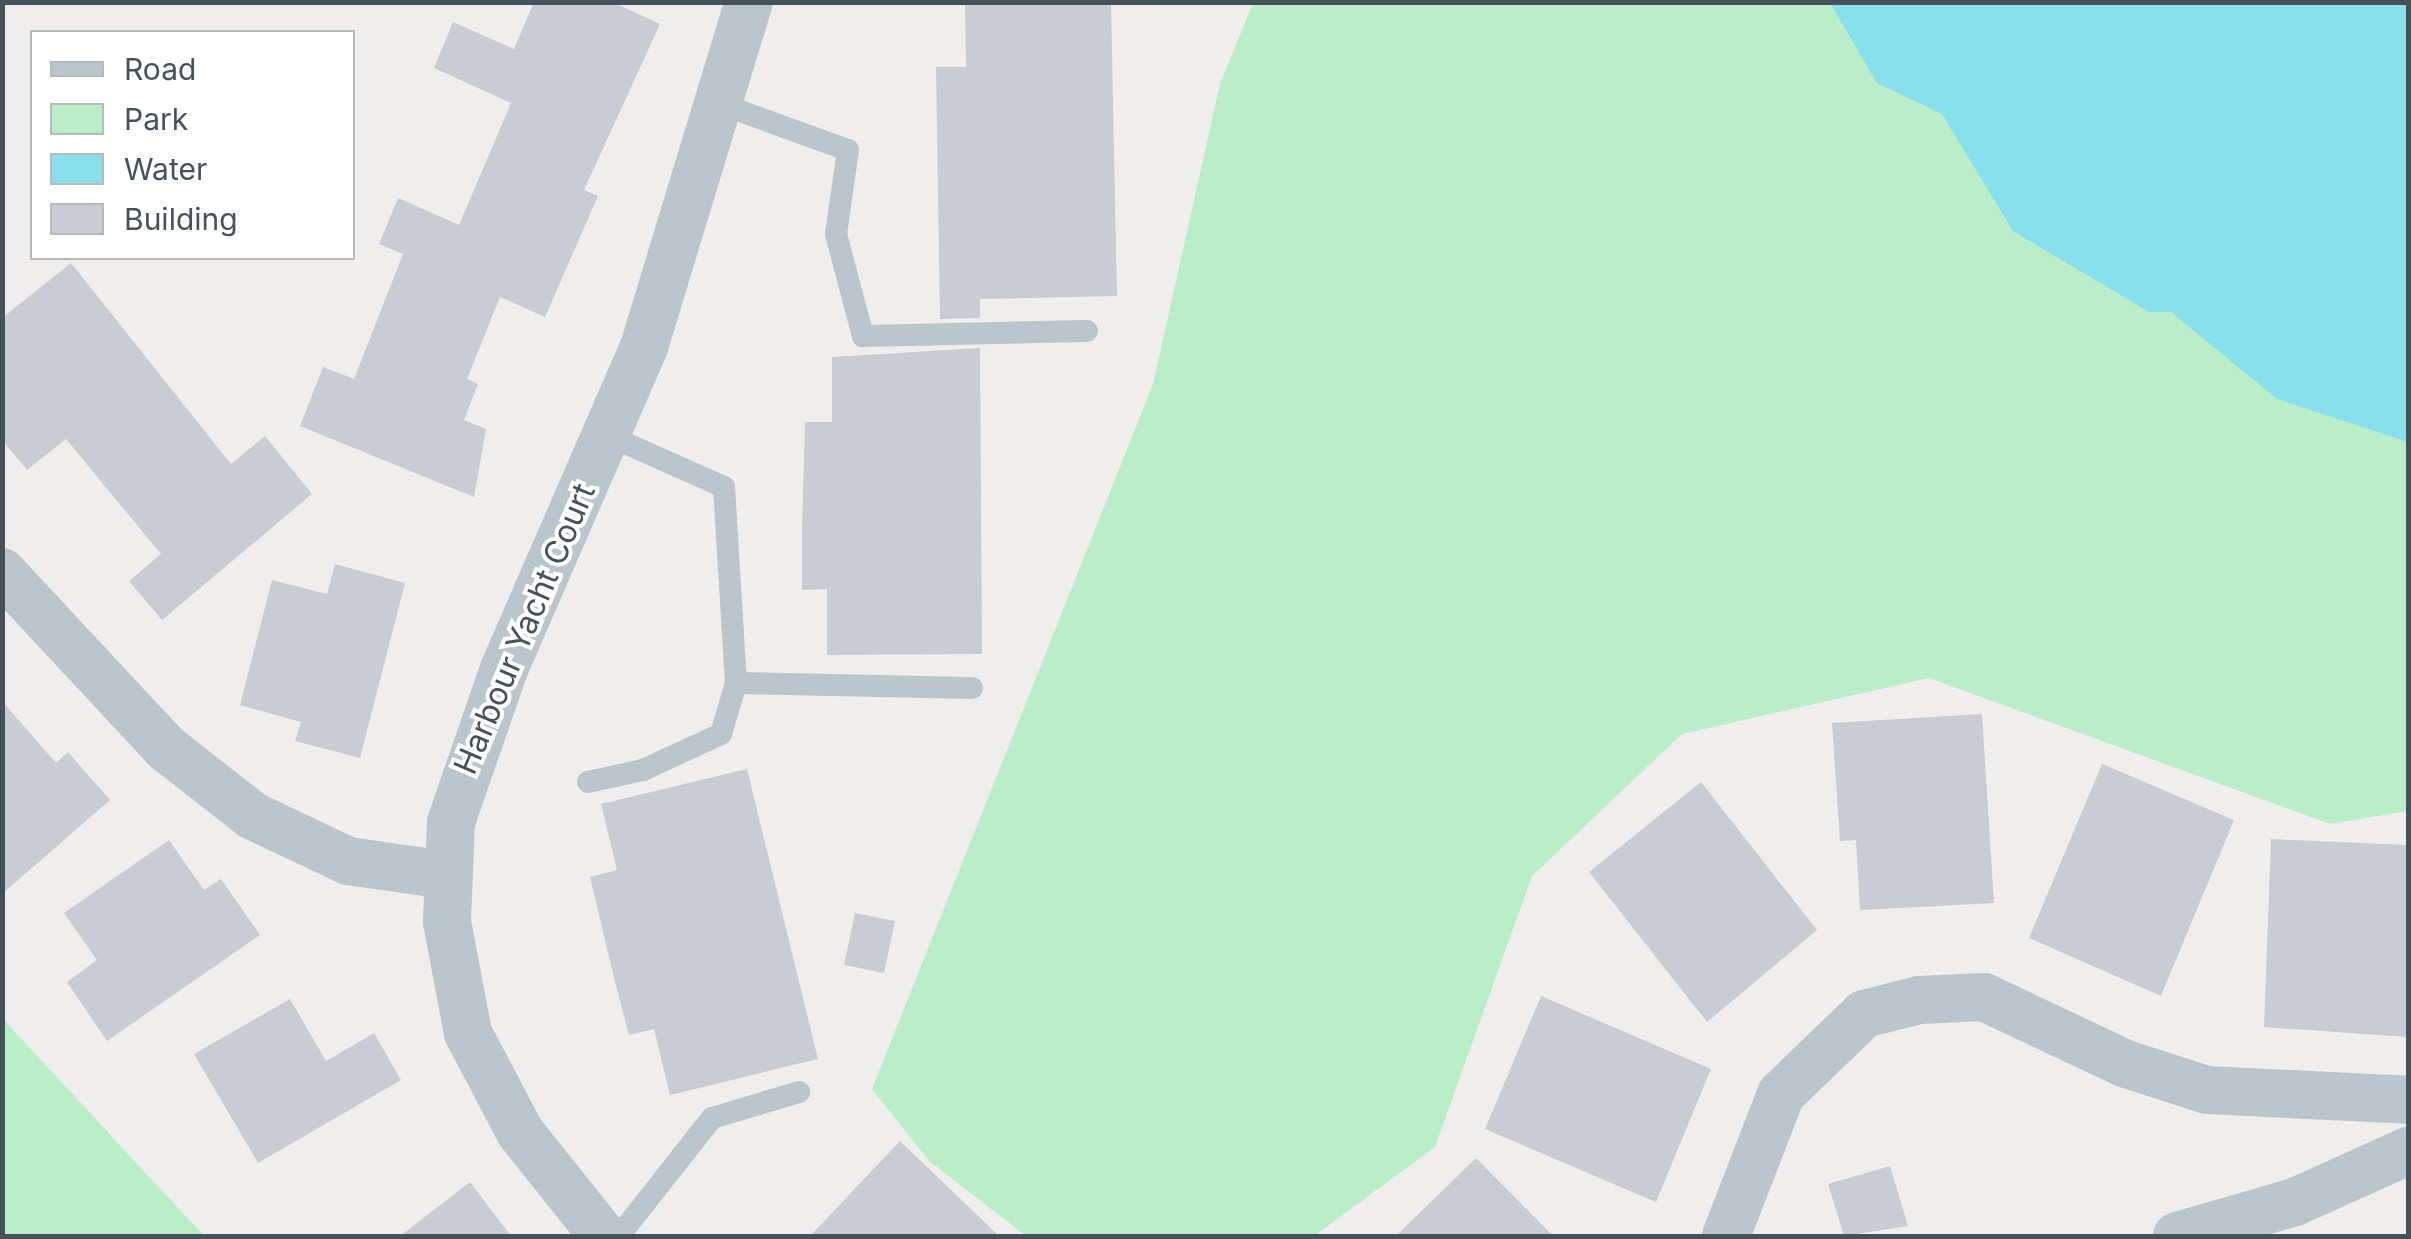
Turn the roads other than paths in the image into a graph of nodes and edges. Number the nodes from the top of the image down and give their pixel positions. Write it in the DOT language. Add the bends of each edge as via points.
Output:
graph roads {
  1 [pos="749,2"];
  2 [pos="718,103"];
  3 [pos="1087,330"];
  4 [pos="607,435"];
  5 [pos="2,572"];
  6 [pos="736,683"];
  7 [pos="972,688"];
  8 [pos="588,782"];
  9 [pos="446,875"];
  10 [pos="799,1092"];
  11 [pos="2408,1100"];
  12 [pos="2408,1151"];
  13 [pos="604,1236"];
  14 [pos="618,1236"];
  15 [pos="1726,1236"];
  16 [pos="2177,1236"];
  1 -- 2 [label="street, Harbour Yacht Court"];
  2 -- 3 [label="lane" via="848,150 836,234 863,336"];
  2 -- 4 [label="street, Harbour Yacht Court" via="644,347"];
  4 -- 6 [label="lane" via="724,487"];
  4 -- 9 [label="street, Harbour Yacht Court" via="463,774"];
  5 -- 9 [label="street" via="166,748 253,816 348,860"];
  6 -- 7 [label="lane"];
  6 -- 8 [label="lane" via="721,734 643,770"];
  9 -- 13 [label="street, Harbour Yacht Court" via="468,1033 520,1132"];
  10 -- 14 [label="lane" via="712,1118"];
  11 -- 15 [label="street" via="2207,1090 2126,1064 1984,997 1919,1000 1864,1014 1781,1094"];
  12 -- 16 [label="street" via="2295,1202"];
}
